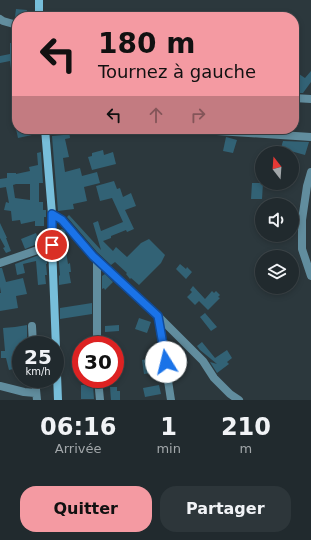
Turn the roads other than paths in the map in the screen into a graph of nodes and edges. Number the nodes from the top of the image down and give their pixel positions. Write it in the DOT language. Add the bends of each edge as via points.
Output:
graph roads {
  1 [pos="39,0"];
  2 [pos="39,12"];
  3 [pos="0,18"];
  4 [pos="12,24"];
  5 [pos="299,98"];
  6 [pos="311,99"];
  7 [pos="46,134"];
  8 [pos="264,134"];
  9 [pos="311,137"];
  10 [pos="311,172"];
  11 [pos="52,214"];
  12 [pos="52,245"];
  13 [pos="98,260"];
  14 [pos="0,263"];
  15 [pos="311,276"];
  16 [pos="158,316"];
  17 [pos="32,326"];
  18 [pos="33,336"];
  19 [pos="97,336"];
  20 [pos="0,386"];
  21 [pos="99,388"];
  22 [pos="36,397"];
  23 [pos="58,400"];
  24 [pos="100,400"];
  25 [pos="171,400"];
  26 [pos="238,400"];
  1 -- 2 [label="street"];
  3 -- 4 [label="street"];
  5 -- 6 [label="street"];
  7 -- 11 [label="street"];
  8 -- 9 [label="street"];
  10 -- 15 [label="street" via="302,220 302,249"];
  11 -- 12 [label="street"];
  11 -- 13 [label="street" via="62,220"];
  12 -- 14 [label="street"];
  12 -- 23 [label="street"];
  13 -- 16 [label="street"];
  13 -- 19 [label="street"];
  16 -- 25 [label="street"];
  16 -- 26 [label="street" via="203,361 214,378"];
  17 -- 18 [label="street"];
  20 -- 22 [label="street"];
  21 -- 24 [label="street"];
}
